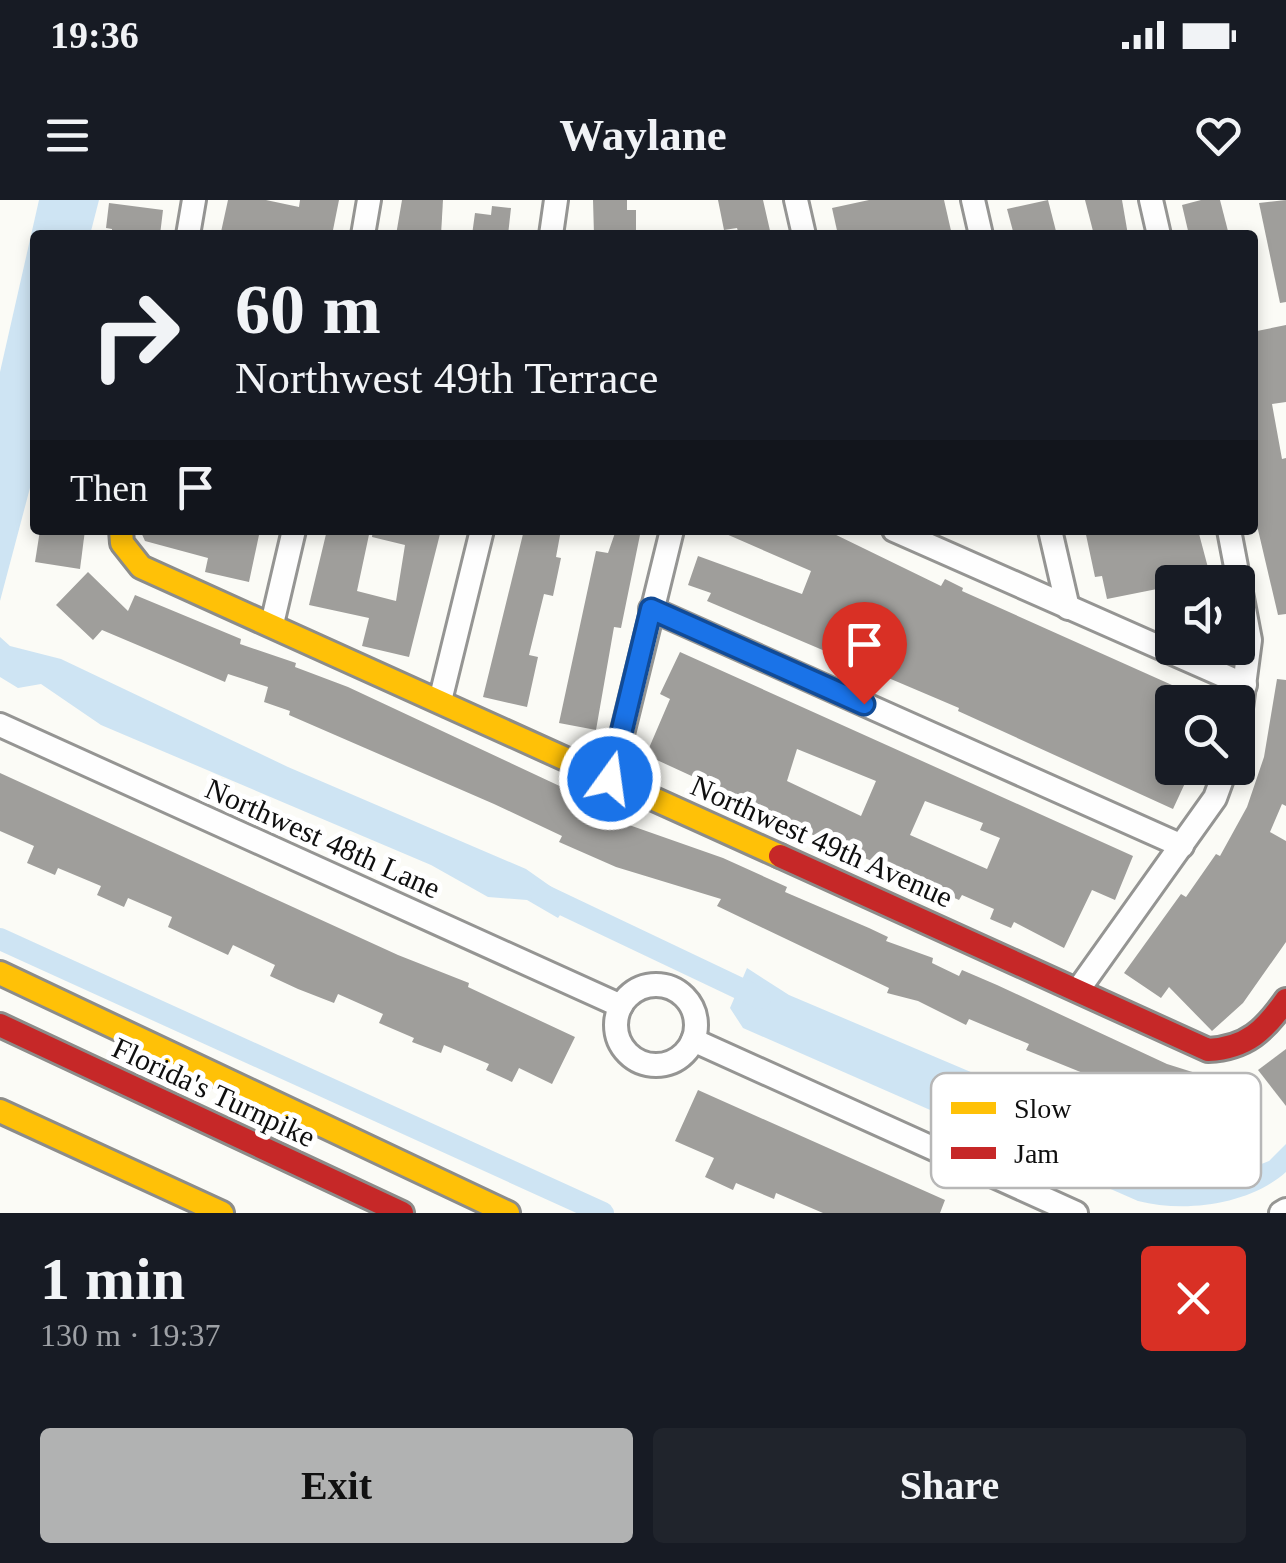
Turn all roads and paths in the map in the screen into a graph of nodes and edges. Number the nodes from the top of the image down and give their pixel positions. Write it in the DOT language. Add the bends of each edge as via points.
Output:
graph roads {
  1 [pos="194,200"];
  2 [pos="369,200"];
  3 [pos="556,200"];
  4 [pos="796,200"];
  5 [pos="973,200"];
  6 [pos="1151,200"];
  7 [pos="189,230"];
  8 [pos="364,230"];
  9 [pos="553,230"];
  10 [pos="803,230"];
  11 [pos="980,230"];
  12 [pos="1158,230"];
  13 [pos="293,535"];
  14 [pos="481,535"];
  15 [pos="671,535"];
  16 [pos="905,535"];
  17 [pos="1051,535"];
  18 [pos="1230,535"];
  19 [pos="121,536"];
  20 [pos="1068,608"];
  21 [pos="651,609"];
  22 [pos="272,624"];
  23 [pos="1245,684"];
  24 [pos="440,702"];
  25 [pos="0,726"];
  26 [pos="610,779"];
  27 [pos="1220,785"];
  28 [pos="1182,846"];
  29 [pos="0,973"];
  30 [pos="1078,990"];
  31 [pos="1286,1000"];
  32 [pos="621,1006"];
  33 [pos="0,1025"];
  34 [pos="693,1040"];
  35 [pos="0,1111"];
  36 [pos="61,1142"];
  37 [pos="931,1148"];
  38 [pos="1021,1188"];
  39 [pos="141,1201"];
  40 [pos="222,1213"];
  41 [pos="402,1213"];
  42 [pos="508,1213"];
  43 [pos="1076,1213"];
  1 -- 7 [label="street"];
  2 -- 8 [label="street"];
  3 -- 9 [label="street"];
  4 -- 10 [label="street"];
  5 -- 11 [label="street"];
  6 -- 12 [label="street"];
  13 -- 22 [label="street"];
  14 -- 24 [label="street"];
  15 -- 21 [label="street"];
  16 -- 20 [label="street"];
  17 -- 20 [label="street"];
  18 -- 23 [label="street" via="1250,640"];
  19 -- 22 [label="main road, Northwest 49th Avenue" via="141,567"];
  20 -- 23 [label="street"];
  21 -- 26 [label="street"];
  21 -- 28 [label="street"];
  22 -- 24 [label="main road, Northwest 49th Avenue"];
  24 -- 26 [label="main road, Northwest 49th Avenue"];
  25 -- 32 [label="street, Northwest 48th Lane"];
  26 -- 30 [label="main road, Northwest 49th Avenue"];
  27 -- 28 [label="street"];
  28 -- 30 [label="street"];
  29 -- 42 [label="main road"];
  30 -- 31 [label="main road, Northwest 49th Avenue" via="1208,1050 1234,1050 1264,1032"];
  32 -- 34 [label="street" via="649,985 673,988 691,1005"];
  32 -- 34 [label="street" via="616,1031 639,1061 676,1060"];
  33 -- 41 [label="main road, Florida's Turnpike"];
  34 -- 37 [label="street"];
  35 -- 36 [label="main road"];
  36 -- 39 [label="main road"];
  36 -- 40 [label="main road"];
  38 -- 43 [label="street"];
}
